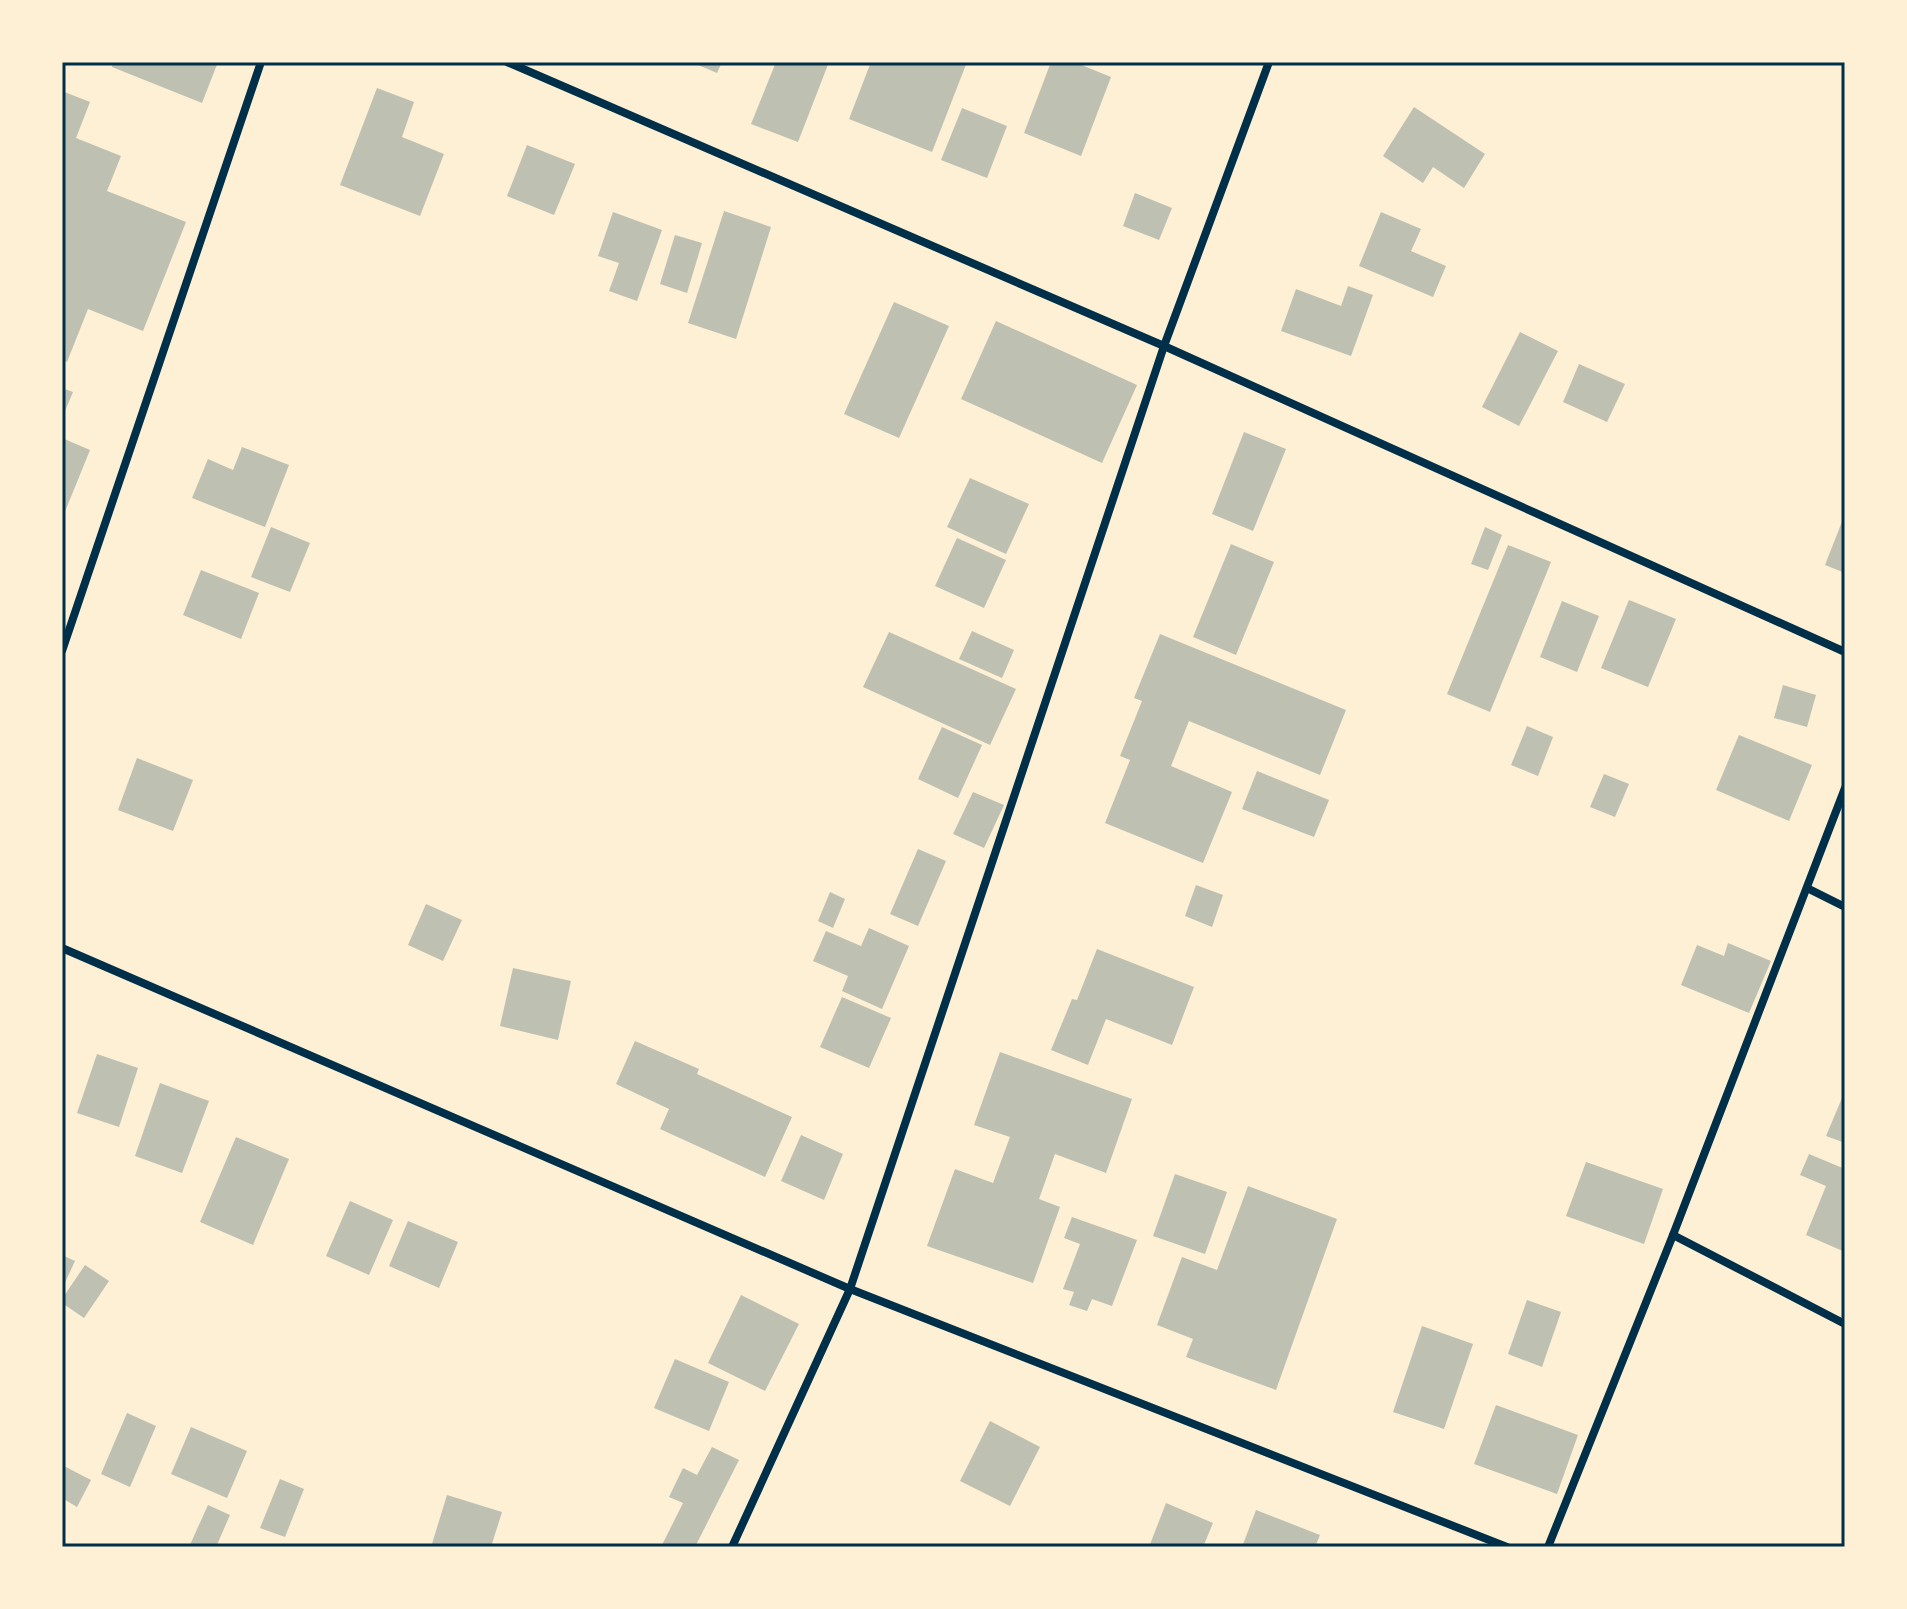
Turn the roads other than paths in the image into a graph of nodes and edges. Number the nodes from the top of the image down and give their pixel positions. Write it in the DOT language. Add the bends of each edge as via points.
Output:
graph roads {
  1 [pos="261,62"];
  2 [pos="507,62"];
  3 [pos="1269,62"];
  4 [pos="1164,346"];
  5 [pos="62,651"];
  6 [pos="1845,652"];
  7 [pos="1845,788"];
  8 [pos="1807,888"];
  9 [pos="1845,907"];
  10 [pos="62,948"];
  11 [pos="1673,1235"];
  12 [pos="850,1289"];
  13 [pos="1845,1324"];
  14 [pos="732,1547"];
  15 [pos="1507,1547"];
  16 [pos="1548,1547"];
  1 -- 5 [label="street"];
  2 -- 4 [label="street"];
  3 -- 4 [label="street"];
  4 -- 6 [label="street"];
  4 -- 12 [label="street"];
  7 -- 8 [label="street"];
  8 -- 9 [label="street"];
  8 -- 11 [label="street"];
  10 -- 12 [label="street"];
  11 -- 13 [label="street"];
  11 -- 16 [label="street"];
  12 -- 14 [label="street"];
  12 -- 15 [label="street"];
}
